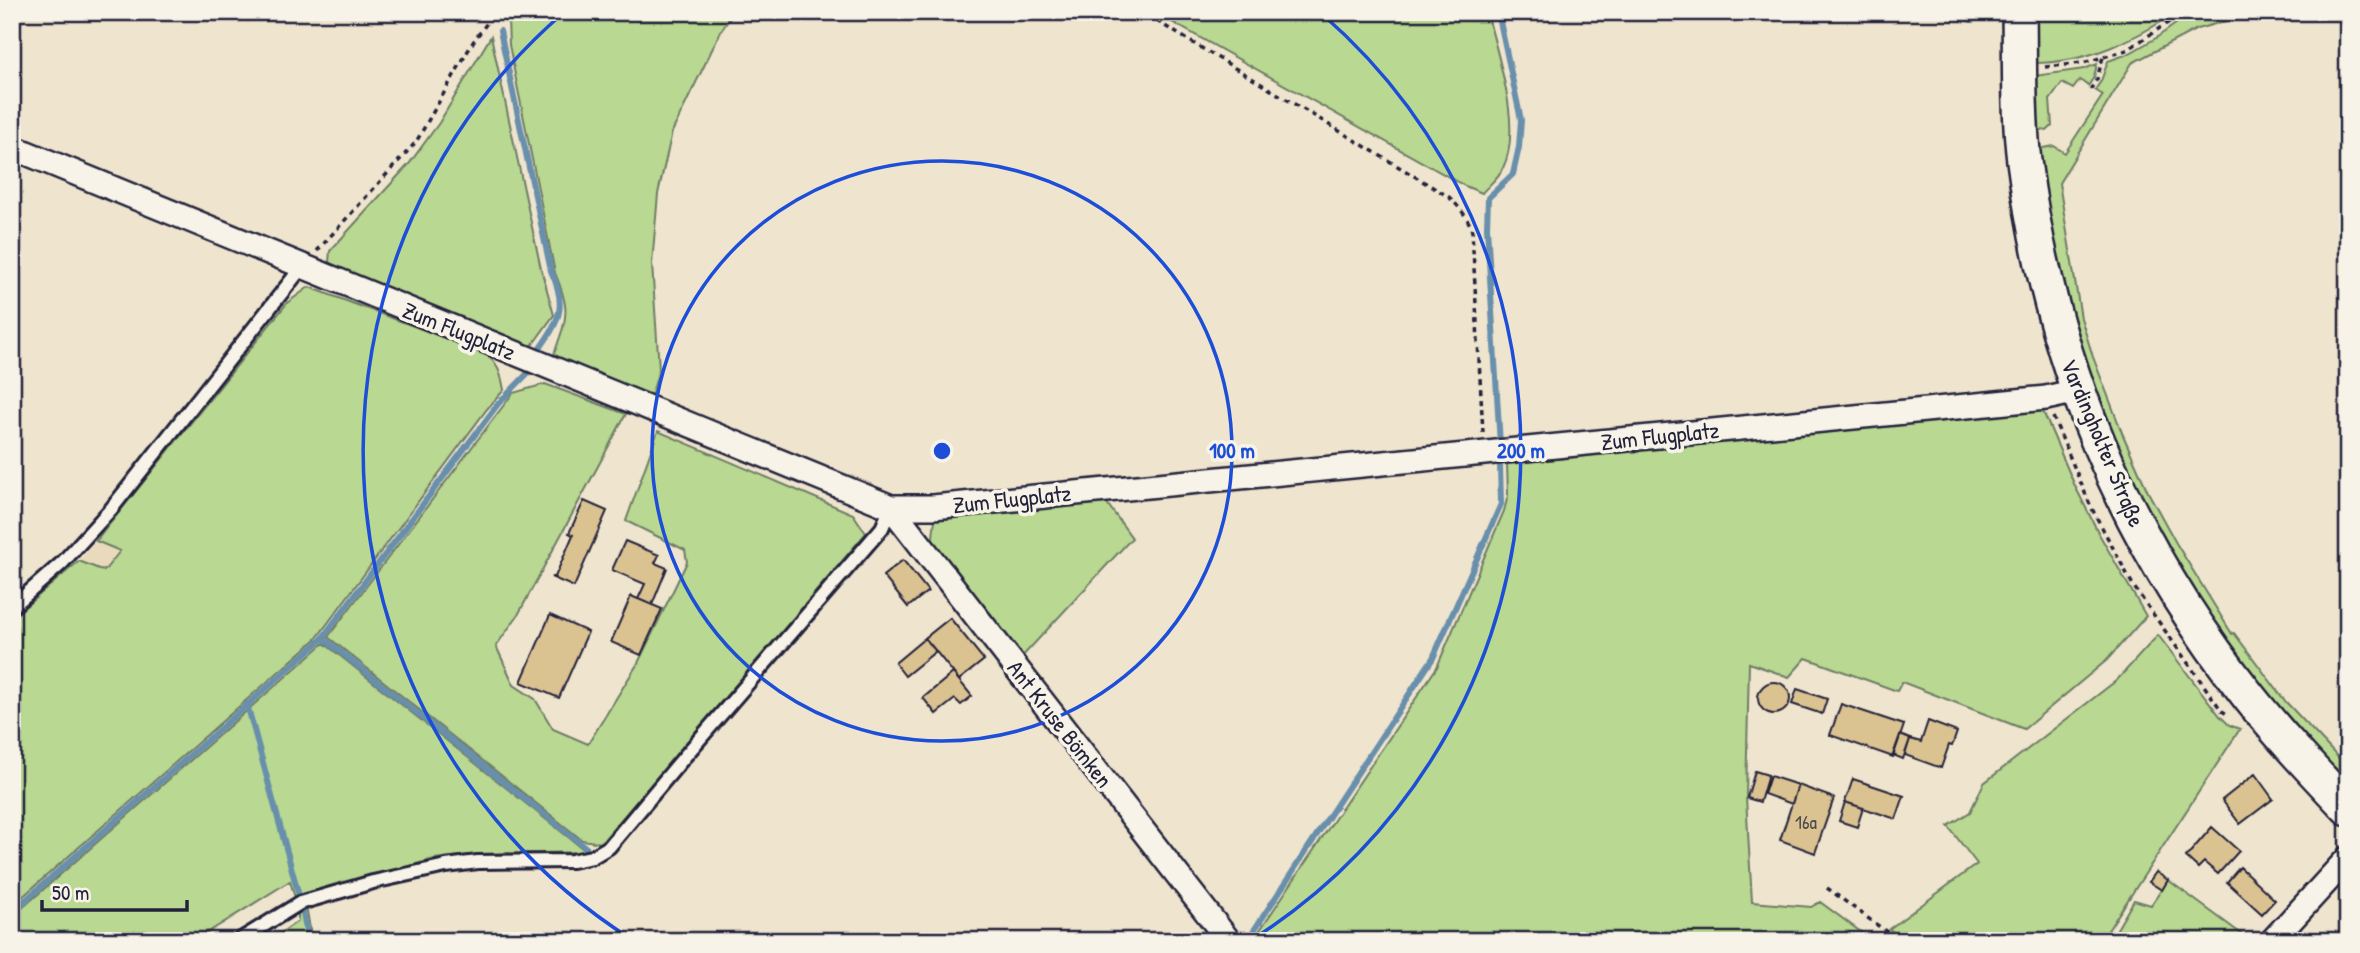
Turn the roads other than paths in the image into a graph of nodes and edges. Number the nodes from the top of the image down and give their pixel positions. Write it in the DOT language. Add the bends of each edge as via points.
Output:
graph roads {
  1 [pos="2019,12"];
  2 [pos="12,147"];
  3 [pos="302,267"];
  4 [pos="2077,391"];
  5 [pos="891,508"];
  6 [pos="12,607"];
  7 [pos="2348,808"];
  8 [pos="2348,858"];
  9 [pos="238,941"];
  10 [pos="1229,941"];
  11 [pos="2272,941"];
  1 -- 4 [label="street, Vardingholter Straße" via="2024,158 2032,215 2058,331"];
  2 -- 3 [label="street, Zum Flugplatz"];
  3 -- 5 [label="street, Zum Flugplatz"];
  3 -- 6 [label="lane" via="112,508 62,563"];
  4 -- 5 [label="street, Zum Flugplatz" via="2046,398"];
  4 -- 7 [label="street, Vardingholter Straße" via="2119,489 2181,602 2248,696"];
  5 -- 9 [label="lane" via="882,528 609,847 572,861 478,862 373,883 300,903"];
  5 -- 10 [label="street, Ant Kruse Bömken"];
  8 -- 11 [label="street"];
}
